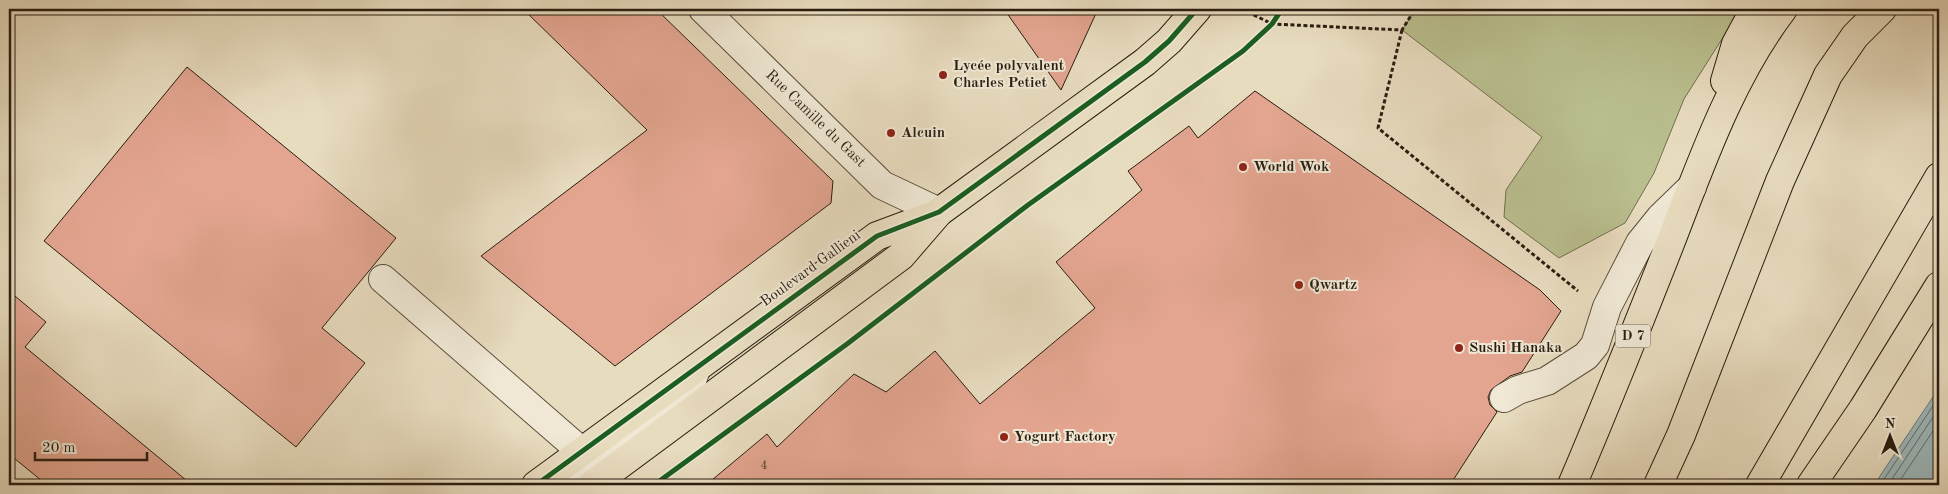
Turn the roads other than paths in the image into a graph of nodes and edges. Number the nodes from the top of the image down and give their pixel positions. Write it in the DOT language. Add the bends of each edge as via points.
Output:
graph roads {
  1 [pos="703,9"];
  2 [pos="1198,9"];
  3 [pos="1756,9"];
  4 [pos="1783,9"];
  5 [pos="1882,9"];
  6 [pos="1939,177"];
  7 [pos="1692,186"];
  8 [pos="940,212"];
  9 [pos="383,280"];
  10 [pos="1939,286"];
  11 [pos="696,369"];
  12 [pos="1504,398"];
  13 [pos="582,452"];
  14 [pos="536,485"];
  15 [pos="566,485"];
  16 [pos="592,485"];
  17 [pos="1572,485"];
  18 [pos="1658,485"];
  19 [pos="1760,485"];
  20 [pos="1812,485"];
  1 -- 8 [label="street, Rue Camille du Gast" via="882,185"];
  2 -- 8 [label="main road, Boulevard Gallieni" via="1169,42 1145,62"];
  3 -- 7 [label="main road" via="1736,44"];
  4 -- 7 [label="main road" via="1742,74"];
  5 -- 18 [label="main road" via="1854,36 1828,75 1780,181 1681,435"];
  6 -- 19 [label="main road"];
  7 -- 12 [label="street" via="1640,243 1608,307 1595,345 1586,356 1547,381"];
  7 -- 17 [label="main road, D 7"];
  8 -- 11 [label="main road, Boulevard Gallieni" via="877,236"];
  8 -- 16 [label="main road, Boulevard Gallieni" via="901,256"];
  9 -- 13 [label="street"];
  10 -- 20 [label="main road"];
  11 -- 13 [label="main road, Boulevard Gallieni"];
  11 -- 15 [label="street" via="690,386 676,403"];
  13 -- 14 [label="main road, Boulevard Gallieni"];
}
